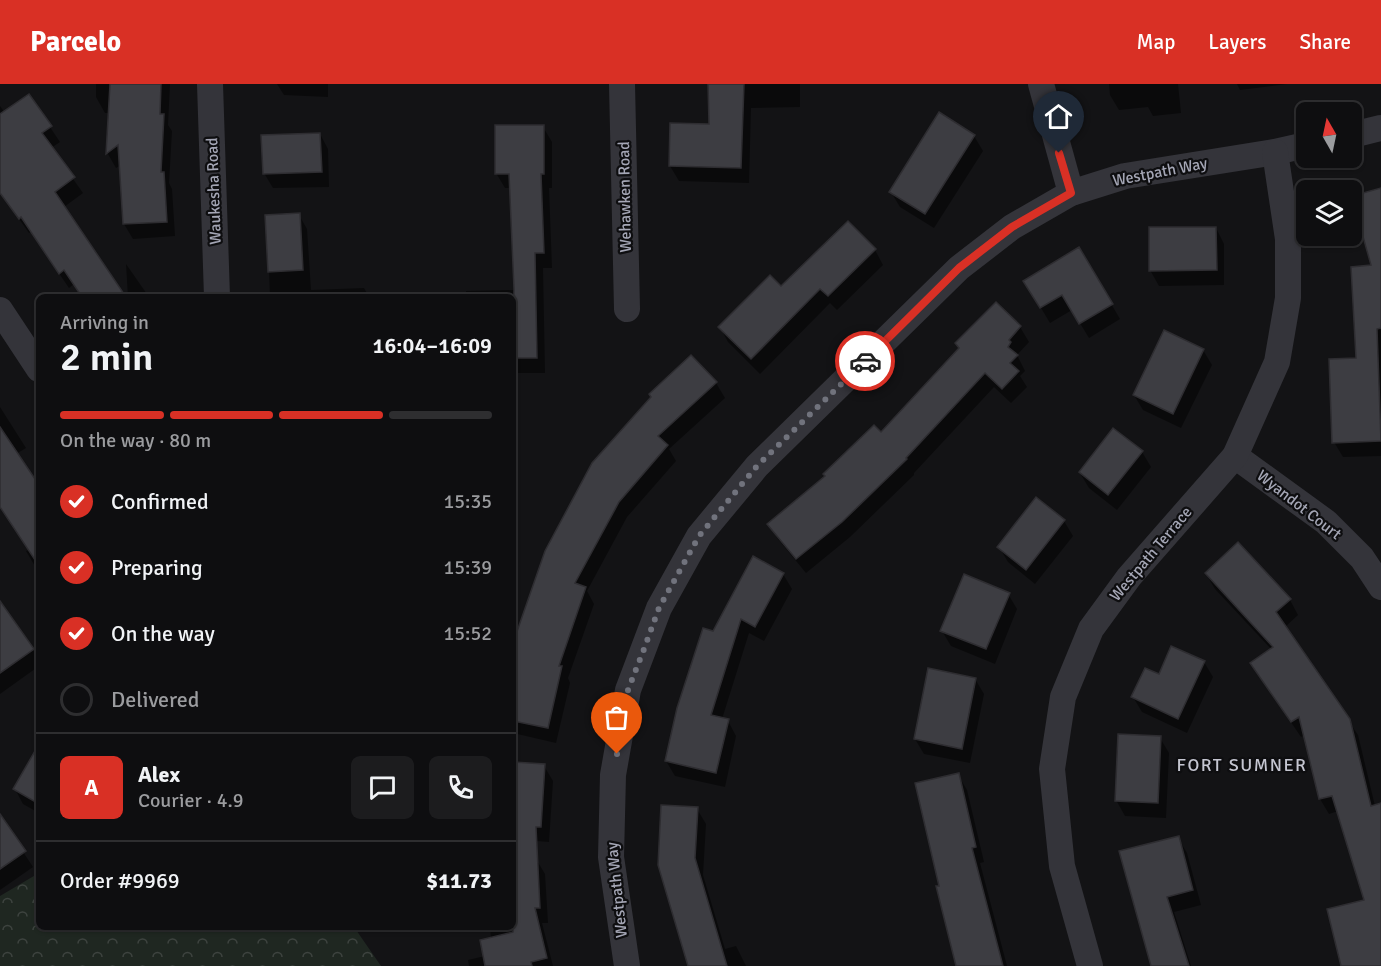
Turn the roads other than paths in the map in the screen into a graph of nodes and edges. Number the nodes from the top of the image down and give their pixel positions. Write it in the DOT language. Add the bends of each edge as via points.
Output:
graph roads {
  1 [pos="210,84"];
  2 [pos="622,84"];
  3 [pos="1041,84"];
  4 [pos="1381,128"];
  5 [pos="1362,133"];
  6 [pos="1296,147"];
  7 [pos="1275,152"];
  8 [pos="1071,193"];
  9 [pos="217,294"];
  10 [pos="627,309"];
  11 [pos="0,310"];
  12 [pos="36,364"];
  13 [pos="1235,456"];
  14 [pos="1381,587"];
  15 [pos="627,966"];
  16 [pos="1090,966"];
  1 -- 9 [label="street, Waukesha Road"];
  2 -- 10 [label="street, Wehawken Road"];
  3 -- 8 [label="street"];
  4 -- 5 [label="street"];
  6 -- 7 [label="street, Westpath Way"];
  7 -- 8 [label="street, Westpath Way" via="1125,176"];
  7 -- 13 [label="street, Westpath Terrace" via="1288,239 1288,298 1277,362"];
  8 -- 15 [label="street, Westpath Way" via="1012,227 959,268 757,466 699,536 659,608 628,690 613,775 611,857"];
  11 -- 12 [label="street"];
  13 -- 14 [label="street, Wyandot Court" via="1326,522 1362,558"];
  13 -- 16 [label="street, Westpath Terrace" via="1129,577 1091,629 1063,697 1053,780 1062,867"];
}
